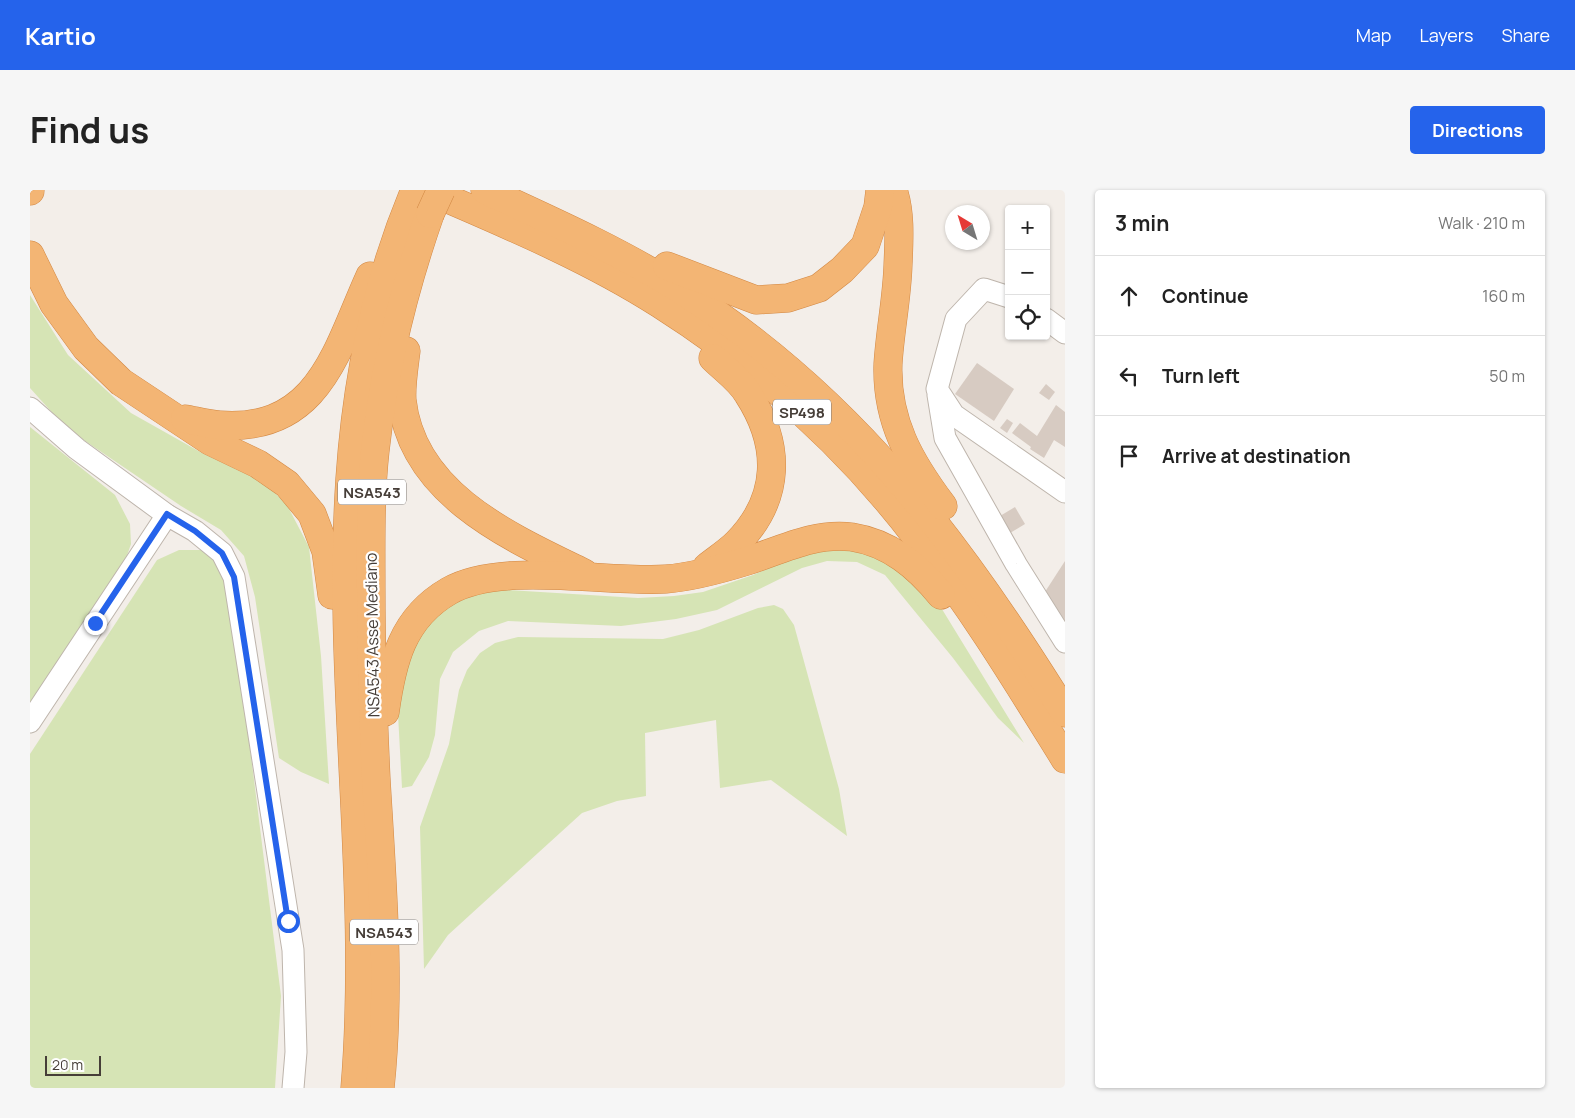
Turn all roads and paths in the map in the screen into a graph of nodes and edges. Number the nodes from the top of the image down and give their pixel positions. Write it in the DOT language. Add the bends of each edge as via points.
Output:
graph roads {
  1 [pos="485,190"];
  2 [pos="880,190"];
  3 [pos="893,190"];
  4 [pos="424,198"];
  5 [pos="590,239"];
  6 [pos="30,253"];
  7 [pos="412,264"];
  8 [pos="1005,296"];
  9 [pos="659,304"];
  10 [pos="1050,322"];
  11 [pos="1065,332"];
  12 [pos="937,389"];
  13 [pos="30,408"];
  14 [pos="174,417"];
  15 [pos="1065,492"];
  16 [pos="167,514"];
  17 [pos="698,574"];
  18 [pos="590,575"];
  19 [pos="1019,642"];
  20 [pos="1065,642"];
  21 [pos="1023,692"];
  22 [pos="349,706"];
  23 [pos="1065,713"];
  24 [pos="30,722"];
  25 [pos="1065,760"];
  26 [pos="364,777"];
  27 [pos="293,1088"];
  28 [pos="354,1088"];
  29 [pos="380,1088"];
  1 -- 5 [label="highway"];
  2 -- 5 [label="highway" via="866,246 819,288 788,298 756,300 645,256"];
  3 -- 19 [label="highway" via="900,237 888,364 890,400 898,432 923,480 966,538 993,583"];
  4 -- 7 [label="highway, NSA543 Asse Mediano / NSA543"];
  4 -- 9 [label="highway, SP498" via="577,259"];
  4 -- 14 [label="highway" via="384,245 329,369 308,396 283,414 252,424 219,425"];
  4 -- 22 [label="highway, NSA543 Asse Mediano / NSA543" via="390,259 356,409 347,508"];
  5 -- 19 [label="highway" via="678,288 741,331 791,370 841,416 938,525"];
  6 -- 14 [label="highway" via="54,304 86,348 121,382"];
  7 -- 18 [label="highway" via="402,400 410,435 430,469 485,521 516,540"];
  7 -- 26 [label="highway, NSA543 Asse Mediano / NSA543" via="387,365 375,452"];
  8 -- 12 [label="street" via="984,289 956,319"];
  9 -- 17 [label="highway" via="748,392 767,431 773,462 769,492 757,516 737,543"];
  9 -- 21 [label="highway, SP498" via="726,349 824,432 919,538"];
  10 -- 11 [label="street"];
  12 -- 15 [label="street" via="954,415"];
  12 -- 20 [label="street" via="945,438 1016,564"];
  13 -- 16 [label="street" via="77,449"];
  14 -- 22 [label="highway" via="288,484 312,514 326,551 335,634"];
  16 -- 24 [label="street"];
  16 -- 27 [label="street" via="222,553 234,577 293,950 296,1052"];
  17 -- 18 [label="highway" via="628,580"];
  17 -- 21 [label="highway" via="816,537 852,537 886,546 916,567"];
  18 -- 26 [label="highway" via="477,581 450,590 427,607 406,632"];
  19 -- 23 [label="highway"];
  21 -- 25 [label="highway, SP498"];
  22 -- 26 [label="highway, NSA543 Asse Mediano / NSA543"];
  26 -- 28 [label="highway, NSA543 Asse Mediano / NSA543" via="358,925 358,1050"];
  26 -- 29 [label="highway, NSA543 Asse Mediano / NSA543" via="384,923 384,1050"];
}
